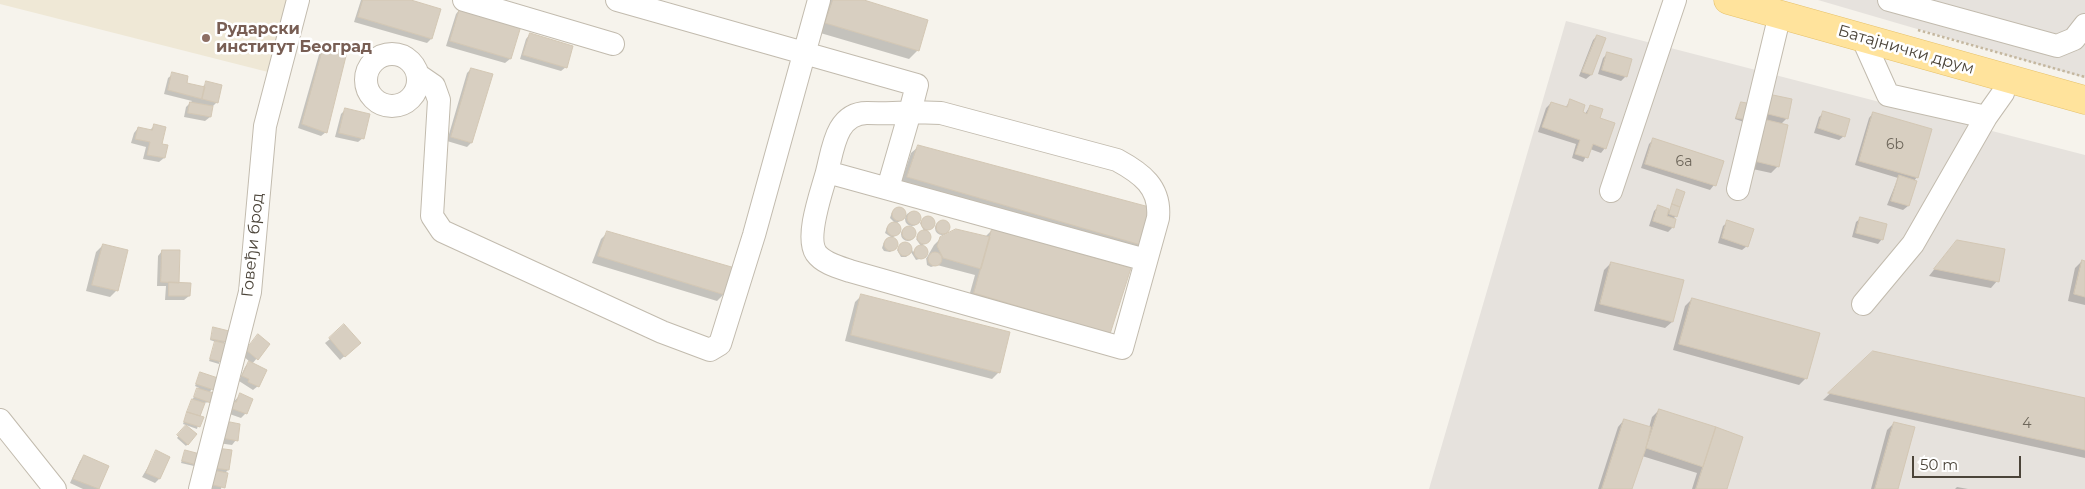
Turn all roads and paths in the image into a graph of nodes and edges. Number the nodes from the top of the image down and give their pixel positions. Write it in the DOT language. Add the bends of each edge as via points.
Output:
graph roads {
  1 [pos="298,0"];
  2 [pos="464,0"];
  3 [pos="617,0"];
  4 [pos="819,0"];
  5 [pos="1675,0"];
  6 [pos="1728,0"];
  7 [pos="1889,0"];
  8 [pos="528,9"];
  9 [pos="1780,14"];
  10 [pos="2085,25"];
  11 [pos="1910,28"];
  12 [pos="1862,37"];
  13 [pos="613,44"];
  14 [pos="804,52"];
  15 [pos="418,75"];
  16 [pos="2085,76"];
  17 [pos="2007,79"];
  18 [pos="2085,100"];
  19 [pos="910,112"];
  20 [pos="1986,117"];
  21 [pos="827,172"];
  22 [pos="888,188"];
  23 [pos="1738,189"];
  24 [pos="1611,191"];
  25 [pos="1146,260"];
  26 [pos="1863,304"];
  27 [pos="0,420"];
  28 [pos="55,489"];
  29 [pos="200,489"];
  1 -- 29 [label="street, Говеђи брод" via="265,126 250,292"];
  2 -- 8 [label="street"];
  3 -- 14 [label="street"];
  4 -- 14 [label="street"];
  5 -- 24 [label="street"];
  6 -- 9 [label="main road, Батајнички друм"];
  7 -- 10 [label="street" via="2057,46 2074,39"];
  8 -- 13 [label="street"];
  9 -- 12 [label="main road, Батајнички друм"];
  9 -- 23 [label="street"];
  11 -- 16 [label="path"];
  12 -- 17 [label="main road, Батајнички друм"];
  12 -- 20 [label="street" via="1888,95"];
  14 -- 15 [label="street" via="720,344 710,350 662,332 442,230 432,216 439,100 434,86"];
  14 -- 19 [label="street" via="917,85"];
  17 -- 18 [label="main road, Батајнички друм"];
  17 -- 20 [label="street" via="2003,93"];
  19 -- 21 [label="street" via="859,113 846,119 838,133"];
  19 -- 22 [label="street"];
  19 -- 25 [label="street" via="941,113 1117,160 1135,170 1152,186 1158,201 1158,218"];
  20 -- 26 [label="street" via="1913,244"];
  21 -- 22 [label="street"];
  21 -- 25 [label="street" via="812,239 817,254 824,261 859,274 1122,348"];
  22 -- 25 [label="street"];
  27 -- 28 [label="street"];
}
